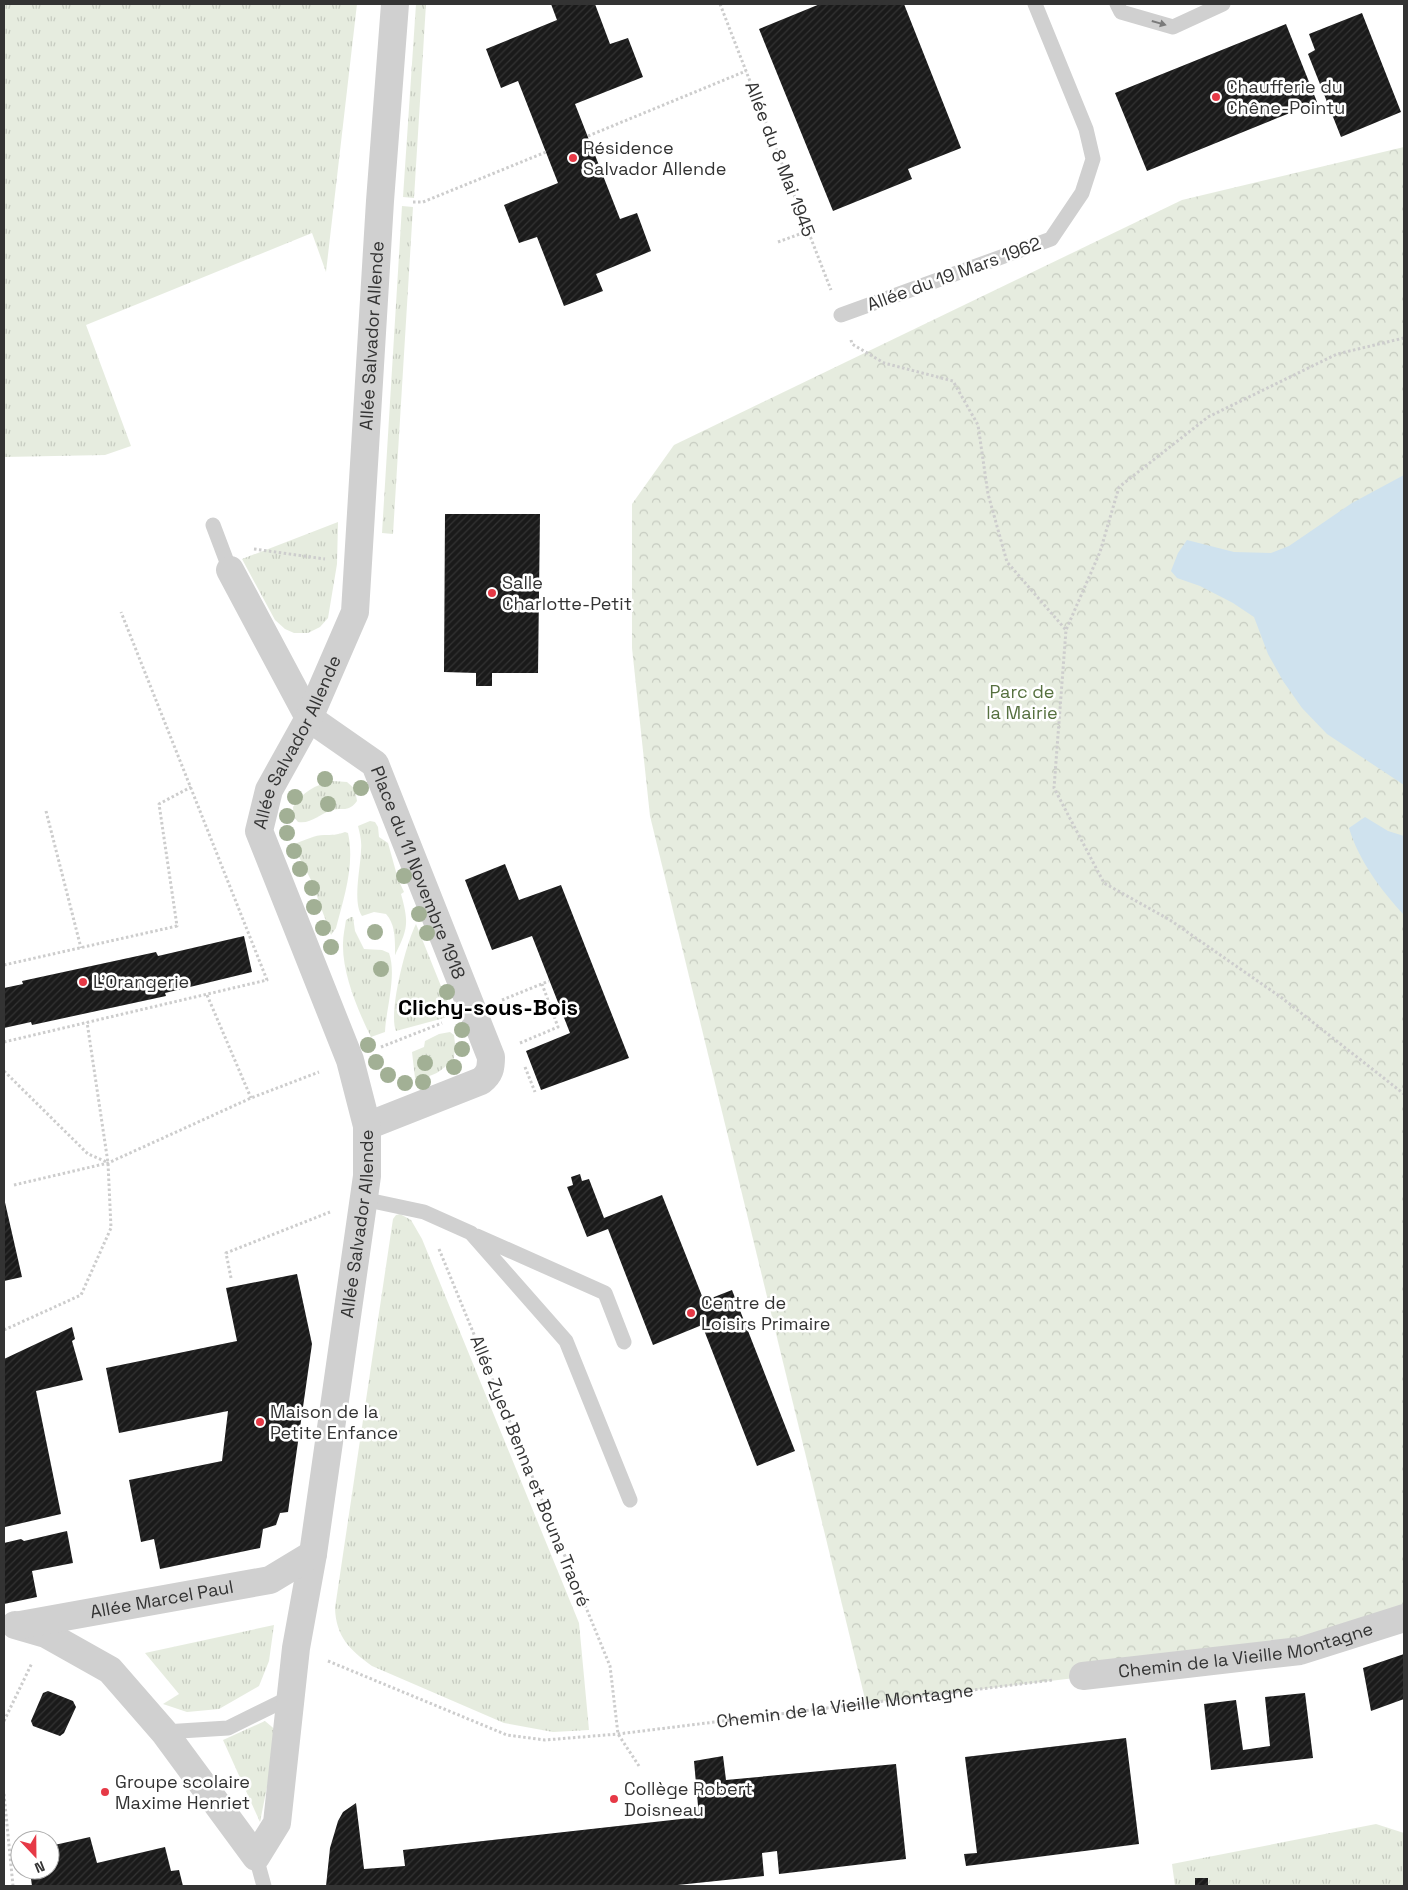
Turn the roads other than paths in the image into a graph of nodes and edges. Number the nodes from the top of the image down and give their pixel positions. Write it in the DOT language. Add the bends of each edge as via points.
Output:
graph roads {
  1 [pos="395,4"];
  2 [pos="1035,4"];
  3 [pos="1118,4"];
  4 [pos="1223,4"];
  5 [pos="841,315"];
  6 [pos="213,526"];
  7 [pos="228,565"];
  8 [pos="308,718"];
  9 [pos="367,1126"];
  10 [pos="363,1199"];
  11 [pos="471,1233"];
  12 [pos="624,1342"];
  13 [pos="630,1500"];
  14 [pos="313,1554"];
  15 [pos="1404,1618"];
  16 [pos="10,1627"];
  17 [pos="1083,1676"];
  18 [pos="291,1696"];
  19 [pos="164,1732"];
  20 [pos="256,1857"];
  21 [pos="264,1886"];
  1 -- 8 [label="street, Allée Salvador Allende" via="355,612"];
  2 -- 5 [label="lane, Allée du 19 Mars 1962" via="1086,129 1093,159 1082,193 1052,239"];
  3 -- 4 [label="lane, one-way" via="1121,12 1172,27"];
  6 -- 7 [label="lane"];
  7 -- 8 [label="street"];
  8 -- 9 [label="street, Allée Salvador Allende" via="269,790 259,831 350,1060"];
  8 -- 9 [label="street, Place du 11 Novembre 1918" via="375,764 491,1057 488,1075 474,1085"];
  9 -- 10 [label="street, Allée Salvador Allende" via="367,1176"];
  10 -- 11 [label="lane" via="424,1212"];
  10 -- 14 [label="street, Allée Salvador Allende"];
  11 -- 12 [label="lane" via="605,1293"];
  11 -- 13 [label="lane" via="566,1341"];
  14 -- 16 [label="street, Allée Marcel Paul" via="270,1580"];
  14 -- 18 [label="street, Allée Salvador Allende"];
  15 -- 17 [label="street, Chemin de la Vieille Montagne" via="1300,1651"];
  16 -- 19 [label="street" via="46,1634 110,1670"];
  18 -- 19 [label="lane" via="228,1728"];
  18 -- 20 [label="street, Allée Salvador Allende" via="277,1823"];
  19 -- 20 [label="street"];
  20 -- 21 [label="lane"];
}
